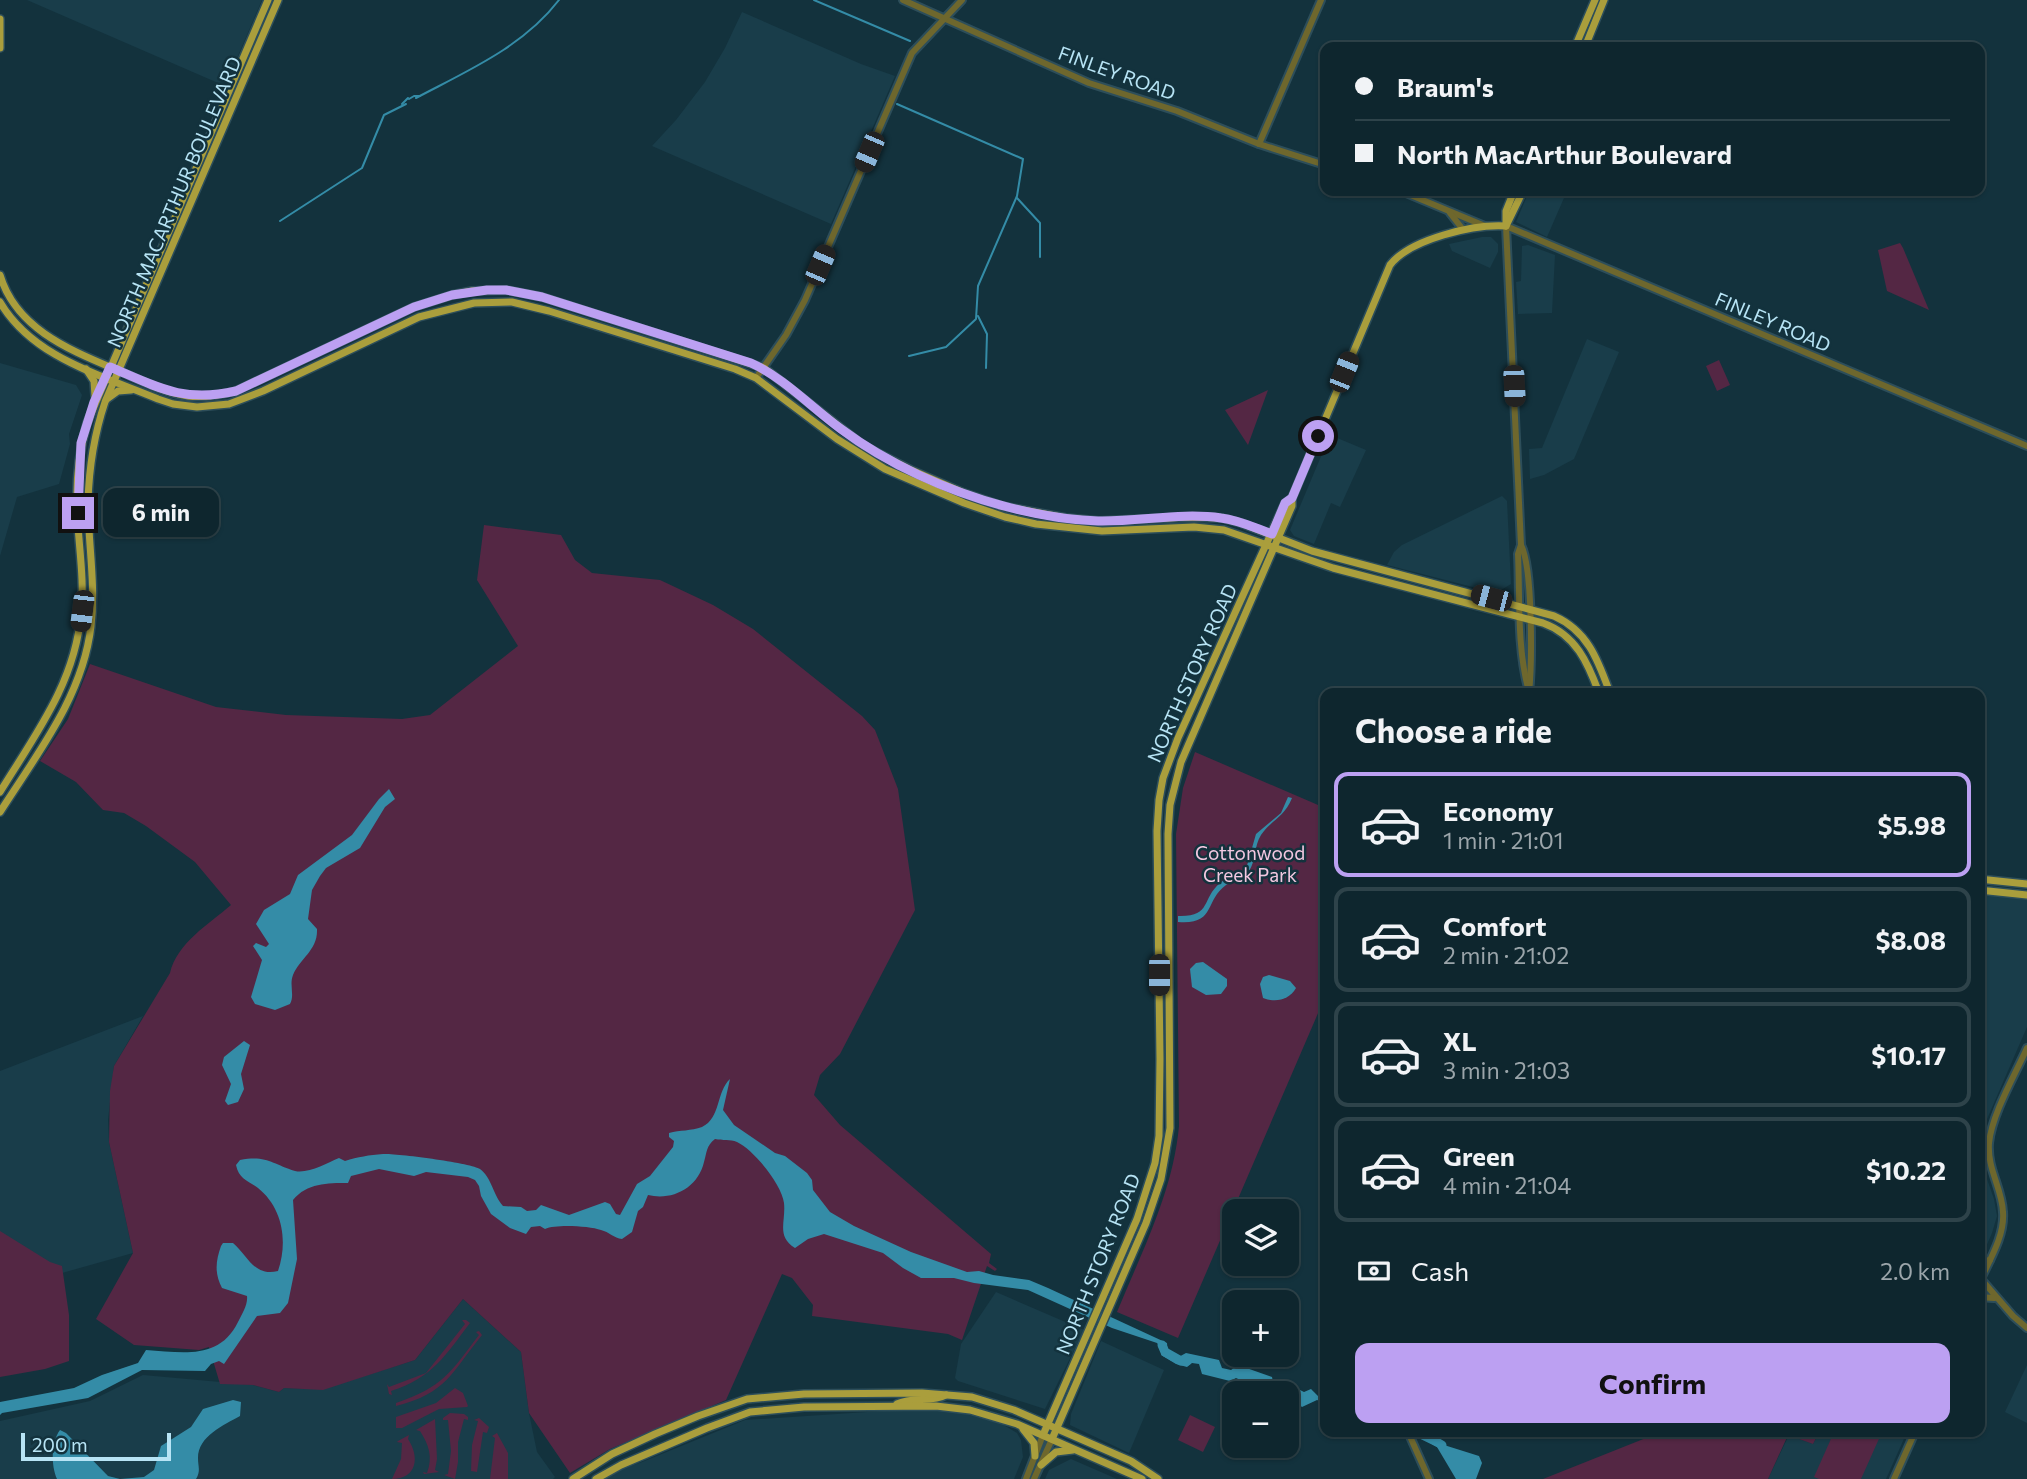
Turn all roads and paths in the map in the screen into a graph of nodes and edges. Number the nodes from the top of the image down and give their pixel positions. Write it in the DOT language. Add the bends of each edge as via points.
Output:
graph roads {
  1 [pos="268,0"];
  2 [pos="278,0"];
  3 [pos="903,0"];
  4 [pos="962,0"];
  5 [pos="1321,0"];
  6 [pos="1595,0"];
  7 [pos="1605,0"];
  8 [pos="0,19"];
  9 [pos="944,20"];
  10 [pos="1577,42"];
  11 [pos="1587,42"];
  12 [pos="0,48"];
  13 [pos="1259,144"];
  14 [pos="1320,163"];
  15 [pos="1414,196"];
  16 [pos="1512,196"];
  17 [pos="1521,196"];
  18 [pos="1447,209"];
  19 [pos="1456,213"];
  20 [pos="1485,226"];
  21 [pos="1506,226"];
  22 [pos="1462,229"];
  23 [pos="0,277"];
  24 [pos="0,302"];
  25 [pos="141,306"];
  26 [pos="85,368"];
  27 [pos="114,369"];
  28 [pos="764,369"];
  29 [pos="756,378"];
  30 [pos="110,379"];
  31 [pos="139,391"];
  32 [pos="94,402"];
  33 [pos="105,402"];
  34 [pos="2027,446"];
  35 [pos="89,487"];
  36 [pos="78,488"];
  37 [pos="1275,536"];
  38 [pos="1270,545"];
  39 [pos="1398,574"];
  40 [pos="1395,584"];
  41 [pos="1524,607"];
  42 [pos="1520,617"];
  43 [pos="1529,619"];
  44 [pos="1528,688"];
  45 [pos="1530,688"];
  46 [pos="1598,688"];
  47 [pos="1608,688"];
  48 [pos="0,792"];
  49 [pos="0,812"];
  50 [pos="1158,874"];
  51 [pos="1168,874"];
  52 [pos="1985,880"];
  53 [pos="2027,884"];
  54 [pos="1985,891"];
  55 [pos="2027,895"];
  56 [pos="2027,1048"];
  57 [pos="1147,1194"];
  58 [pos="1156,1197"];
  59 [pos="1990,1259"];
  60 [pos="1985,1260"];
  61 [pos="1985,1270"];
  62 [pos="1985,1286"];
  63 [pos="1985,1297"];
  64 [pos="1996,1298"];
  65 [pos="2027,1328"];
  66 [pos="1071,1371"];
  67 [pos="1080,1375"];
  68 [pos="946,1394"];
  69 [pos="894,1406"];
  70 [pos="1017,1424"];
  71 [pos="1047,1424"];
  72 [pos="1057,1428"];
  73 [pos="1043,1435"];
  74 [pos="1410,1437"];
  75 [pos="1913,1437"];
  76 [pos="1052,1439"];
  77 [pos="643,1440"];
  78 [pos="1079,1451"];
  79 [pos="649,1453"];
  80 [pos="1035,1456"];
  81 [pos="1041,1465"];
  82 [pos="573,1479"];
  83 [pos="596,1479"];
  84 [pos="1026,1479"];
  85 [pos="1034,1479"];
  86 [pos="1142,1479"];
  87 [pos="1158,1479"];
  88 [pos="1429,1479"];
  89 [pos="1894,1479"];
  1 -- 25 [label="main road, NORTH MACARTHUR BOULEVARD"];
  2 -- 25 [label="main road, NORTH MACARTHUR BOULEVARD"];
  3 -- 9 [label="street, FINLEY ROAD"];
  4 -- 9 [label="street"];
  5 -- 13 [label="street"];
  6 -- 10 [label="main road"];
  7 -- 11 [label="main road"];
  8 -- 12 [label="main road"];
  9 -- 13 [label="street, FINLEY ROAD" via="1089,83"];
  9 -- 28 [label="street" via="912,53 805,300"];
  13 -- 14 [label="street, FINLEY ROAD"];
  15 -- 18 [label="street"];
  16 -- 21 [label="main road"];
  17 -- 21 [label="main road"];
  18 -- 19 [label="street"];
  18 -- 22 [label="street"];
  19 -- 20 [label="street"];
  19 -- 22 [label="street"];
  20 -- 21 [label="main road, NORTH STORY ROAD"];
  20 -- 22 [label="main road, NORTH STORY ROAD"];
  21 -- 34 [label="street, FINLEY ROAD"];
  21 -- 41 [label="street"];
  22 -- 37 [label="main road, NORTH STORY ROAD" via="1417,244 1390,265 1292,506"];
  23 -- 27 [label="main road" via="9,296 39,330"];
  24 -- 26 [label="main road" via="33,341"];
  25 -- 27 [label="main road, NORTH MACARTHUR BOULEVARD"];
  26 -- 30 [label="main road"];
  26 -- 32 [label="main road" via="94,381"];
  27 -- 28 [label="main road" via="177,394 222,395 414,307 452,295 506,290 542,297"];
  27 -- 30 [label="main road, NORTH MACARTHUR BOULEVARD"];
  28 -- 29 [label="street"];
  28 -- 37 [label="main road" via="875,452 1002,506 1099,521 1222,518"];
  29 -- 31 [label="main road" via="540,308 488,302 419,317 229,404 186,406"];
  29 -- 38 [label="main road" via="836,439 885,469 1004,517 1102,531 1224,530"];
  30 -- 31 [label="main road"];
  30 -- 32 [label="main road, NORTH MACARTHUR BOULEVARD"];
  30 -- 33 [label="main road, NORTH MACARTHUR BOULEVARD"];
  31 -- 33 [label="main road" via="118,391"];
  32 -- 36 [label="main road, NORTH MACARTHUR BOULEVARD" via="81,443"];
  33 -- 35 [label="main road, NORTH MACARTHUR BOULEVARD" via="93,440"];
  35 -- 36 [label="main road"];
  35 -- 49 [label="main road, NORTH MACARTHUR BOULEVARD" via="92,624 84,662 71,699"];
  36 -- 48 [label="main road, NORTH MACARTHUR BOULEVARD" via="82,611 73,659 46,720"];
  37 -- 38 [label="main road, NORTH STORY ROAD"];
  37 -- 39 [label="main road"];
  38 -- 40 [label="main road"];
  38 -- 50 [label="main road, NORTH STORY ROAD" via="1189,711 1163,778"];
  38 -- 51 [label="main road, NORTH STORY ROAD" via="1181,762 1170,805"];
  39 -- 40 [label="main road"];
  39 -- 41 [label="main road"];
  40 -- 42 [label="main road"];
  41 -- 42 [label="street"];
  41 -- 43 [label="street"];
  41 -- 47 [label="main road" via="1560,619 1582,635"];
  42 -- 43 [label="main road"];
  42 -- 44 [label="street"];
  43 -- 45 [label="street"];
  43 -- 46 [label="main road" via="1555,628 1576,645"];
  50 -- 51 [label="main road"];
  50 -- 57 [label="main road, NORTH STORY ROAD" via="1160,1124"];
  51 -- 58 [label="main road, NORTH STORY ROAD" via="1170,1128"];
  52 -- 53 [label="main road"];
  54 -- 55 [label="main road"];
  56 -- 59 [label="street" via="1990,1141 1989,1160 2003,1213"];
  57 -- 58 [label="main road"];
  57 -- 66 [label="main road, NORTH STORY ROAD"];
  58 -- 67 [label="main road, NORTH STORY ROAD"];
  59 -- 60 [label="street"];
  59 -- 61 [label="street"];
  62 -- 64 [label="street"];
  63 -- 64 [label="street"];
  64 -- 65 [label="street"];
  66 -- 67 [label="main road"];
  66 -- 71 [label="main road, NORTH STORY ROAD"];
  67 -- 72 [label="main road, NORTH STORY ROAD"];
  68 -- 69 [label="main road"];
  68 -- 71 [label="main road" via="986,1400"];
  68 -- 77 [label="main road" via="804,1394 747,1399"];
  69 -- 70 [label="main road" via="959,1408"];
  69 -- 79 [label="main road" via="750,1412"];
  70 -- 73 [label="main road"];
  70 -- 80 [label="main road" via="1031,1439"];
  71 -- 72 [label="main road"];
  71 -- 73 [label="main road, NORTH STORY ROAD"];
  72 -- 76 [label="main road, NORTH STORY ROAD"];
  72 -- 87 [label="main road" via="1131,1461"];
  73 -- 76 [label="main road"];
  73 -- 80 [label="street"];
  74 -- 88 [label="street"];
  75 -- 89 [label="street"];
  76 -- 78 [label="main road"];
  76 -- 81 [label="street"];
  77 -- 79 [label="main road"];
  77 -- 82 [label="main road"];
  78 -- 81 [label="main road" via="1056,1452"];
  78 -- 86 [label="main road"];
  79 -- 83 [label="main road"];
  80 -- 84 [label="street"];
  81 -- 85 [label="street"];
}
